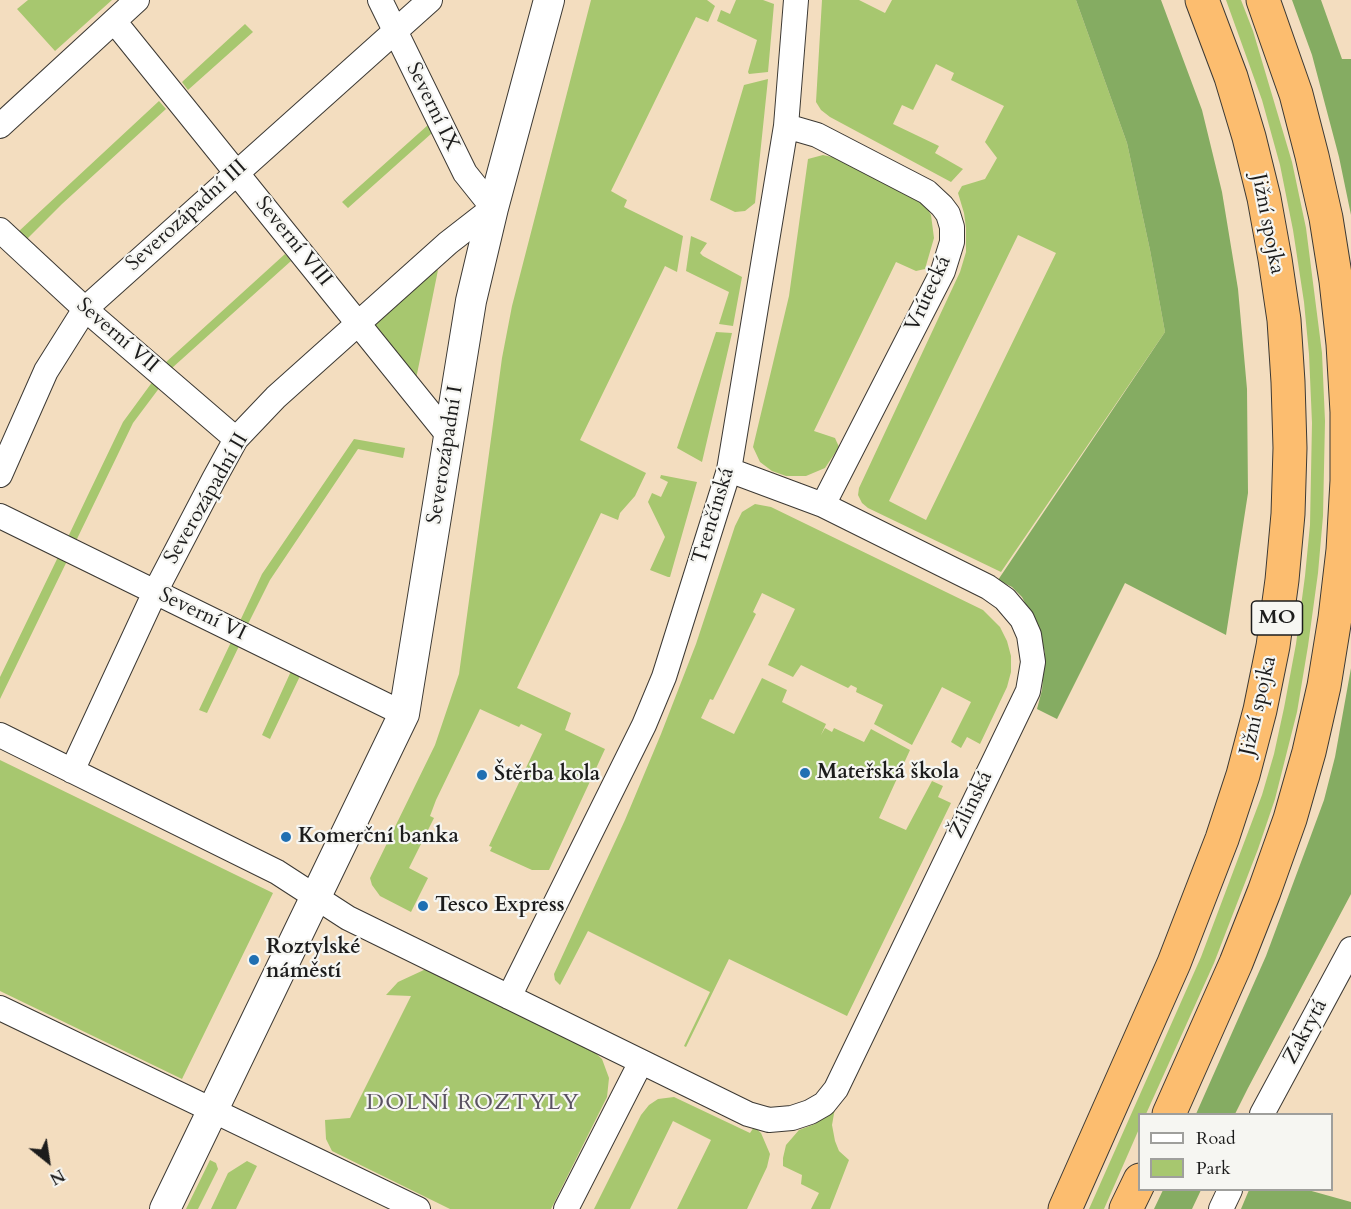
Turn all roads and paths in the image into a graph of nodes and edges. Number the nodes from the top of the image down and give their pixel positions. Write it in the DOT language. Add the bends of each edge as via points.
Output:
graph roads {
  1 [pos="136,0"];
  2 [pos="380,0"];
  3 [pos="430,0"];
  4 [pos="549,0"];
  5 [pos="796,0"];
  6 [pos="1202,0"];
  7 [pos="1263,0"];
  8 [pos="114,21"];
  9 [pos="394,30"];
  10 [pos="0,126"];
  11 [pos="786,126"];
  12 [pos="236,172"];
  13 [pos="493,208"];
  14 [pos="0,230"];
  15 [pos="85,309"];
  16 [pos="359,322"];
  17 [pos="448,435"];
  18 [pos="237,439"];
  19 [pos="729,470"];
  20 [pos="0,475"];
  21 [pos="823,505"];
  22 [pos="0,516"];
  23 [pos="155,592"];
  24 [pos="404,714"];
  25 [pos="0,735"];
  26 [pos="72,771"];
  27 [pos="316,898"];
  28 [pos="1351,949"];
  29 [pos="509,997"];
  30 [pos="0,1008"];
  31 [pos="641,1062"];
  32 [pos="213,1110"];
  33 [pos="1169,1113"];
  34 [pos="1264,1113"];
  35 [pos="1138,1184"];
  36 [pos="1230,1191"];
  37 [pos="416,1208"];
  38 [pos="165,1209"];
  39 [pos="566,1209"];
  40 [pos="1065,1209"];
  41 [pos="1126,1209"];
  42 [pos="1221,1209"];
  1 -- 8 [label="street"];
  2 -- 9 [label="street, Severní IX"];
  3 -- 9 [label="street, Severozápadní III"];
  4 -- 13 [label="street, Severozápadní I"];
  5 -- 11 [label="street, Trenčínská"];
  6 -- 40 [label="highway, Jižní spojka / MO" via="1249,137 1275,258 1285,341 1290,448 1282,580 1260,711 1222,839 1174,963"];
  7 -- 33 [label="highway, MO" via="1296,94 1326,218 1336,281 1347,412 1343,550 1324,686 1290,819 1236,963"];
  8 -- 10 [label="street"];
  8 -- 12 [label="street, Severní VIII"];
  9 -- 12 [label="street, Severozápadní III"];
  9 -- 13 [label="street, Severní IX" via="465,173"];
  11 -- 19 [label="street, Trenčínská"];
  11 -- 21 [label="street, Vrútecká" via="817,135 927,192 948,214 952,227 952,242 943,271"];
  12 -- 15 [label="street, Severozápadní III"];
  12 -- 16 [label="street, Severní VIII"];
  13 -- 16 [label="street, Severozápadní II"];
  13 -- 17 [label="street, Severozápadní I" via="471,301"];
  14 -- 15 [label="street, Severní VII"];
  15 -- 18 [label="street, Severní VII"];
  15 -- 20 [label="street, Severozápadní III" via="46,371"];
  16 -- 17 [label="street, Severní VIII"];
  16 -- 18 [label="street, Severozápadní II" via="276,397"];
  17 -- 24 [label="street, Severozápadní I"];
  18 -- 23 [label="street, Severozápadní II"];
  19 -- 21 [label="street, Žilinská"];
  19 -- 29 [label="street, Trenčínská" via="664,677 648,716"];
  21 -- 31 [label="street, Žilinská" via="988,586 1005,599 1022,619 1029,635 1033,662 1028,691 836,1089 824,1104 792,1118 769,1120 748,1114"];
  22 -- 23 [label="street, Severní VI"];
  23 -- 24 [label="street, Severní VI"];
  23 -- 26 [label="street, Severozápadní II"];
  24 -- 27 [label="street, Severozápadní I"];
  25 -- 26 [label="street"];
  26 -- 27 [label="street" via="277,872"];
  27 -- 29 [label="street" via="348,918"];
  27 -- 32 [label="street"];
  28 -- 34 [label="street, Zakrytá"];
  29 -- 31 [label="street"];
  30 -- 32 [label="street"];
  31 -- 39 [label="street"];
  32 -- 37 [label="street"];
  32 -- 38 [label="street"];
  35 -- 41 [label="highway"];
  36 -- 42 [label="street"];
}
